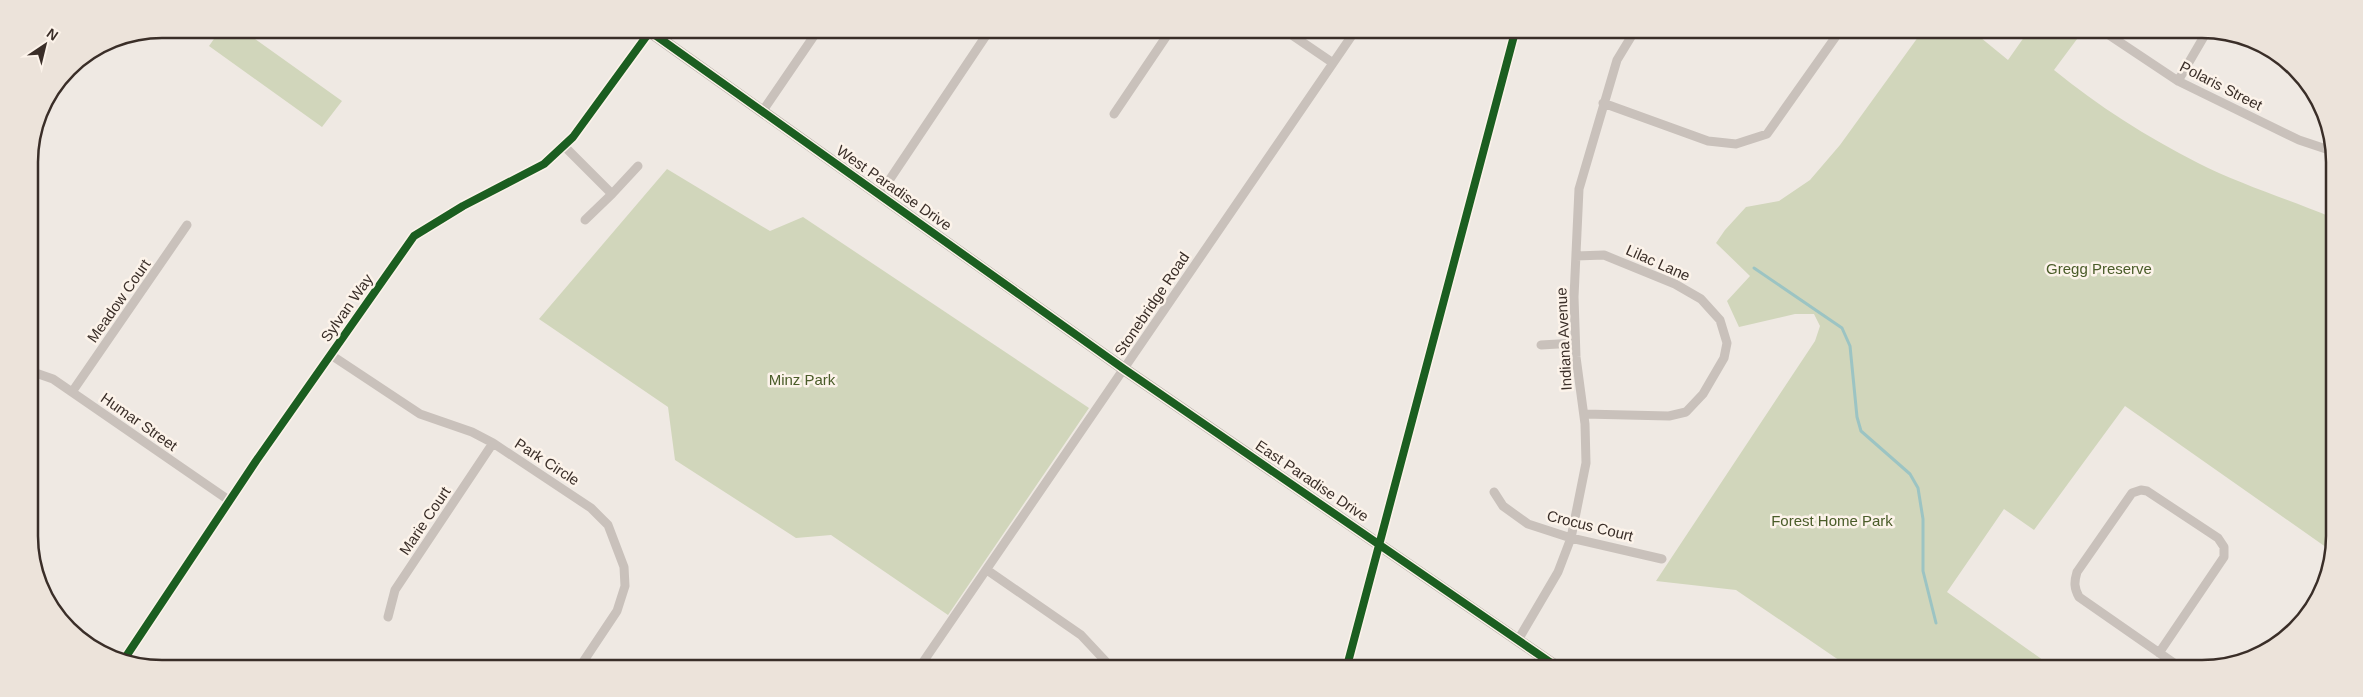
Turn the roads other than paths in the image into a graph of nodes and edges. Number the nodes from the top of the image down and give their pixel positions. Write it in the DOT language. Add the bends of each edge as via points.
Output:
graph roads {
  1 [pos="643,38"];
  2 [pos="660,38"];
  3 [pos="813,38"];
  4 [pos="984,38"];
  5 [pos="1165,38"];
  6 [pos="1296,38"];
  7 [pos="1350,38"];
  8 [pos="1630,38"];
  9 [pos="1835,38"];
  10 [pos="2114,38"];
  11 [pos="2203,38"];
  12 [pos="1333,63"];
  13 [pos="2178,81"];
  14 [pos="1603,103"];
  15 [pos="762,112"];
  16 [pos="1114,114"];
  17 [pos="564,145"];
  18 [pos="2324,148"];
  19 [pos="638,166"];
  20 [pos="612,194"];
  21 [pos="880,194"];
  22 [pos="585,220"];
  23 [pos="187,225"];
  24 [pos="1576,256"];
  25 [pos="1575,343"];
  26 [pos="1541,345"];
  27 [pos="331,355"];
  28 [pos="1124,369"];
  29 [pos="38,374"];
  30 [pos="72,392"];
  31 [pos="1584,414"];
  32 [pos="494,443"];
  33 [pos="1494,492"];
  34 [pos="230,501"];
  35 [pos="1571,538"];
  36 [pos="1662,559"];
  37 [pos="986,570"];
  38 [pos="388,617"];
  39 [pos="1518,640"];
  40 [pos="2160,652"];
  41 [pos="127,654"];
  42 [pos="1546,659"];
  43 [pos="2169,659"];
  44 [pos="584,660"];
  45 [pos="925,660"];
  46 [pos="1104,660"];
  1 -- 17 [label="street, Sylvan Way"];
  2 -- 15 [label="street, West Paradise Drive"];
  3 -- 15 [label="street"];
  4 -- 21 [label="street"];
  5 -- 16 [label="street"];
  6 -- 12 [label="street"];
  7 -- 12 [label="street, Stonebridge Road"];
  8 -- 14 [label="street, Indiana Avenue" via="1617,60"];
  9 -- 14 [label="street" via="1767,134 1736,144 1708,140"];
  10 -- 13 [label="street, Polaris Street"];
  11 -- 13 [label="street"];
  12 -- 28 [label="street, Stonebridge Road"];
  13 -- 18 [label="street, Polaris Street" via="2299,140"];
  14 -- 24 [label="street, Indiana Avenue" via="1580,189"];
  15 -- 21 [label="street, West Paradise Drive"];
  17 -- 20 [label="street"];
  17 -- 27 [label="street, Sylvan Way" via="544,164 463,206 414,236"];
  19 -- 20 [label="street"];
  20 -- 22 [label="street"];
  21 -- 28 [label="street, West Paradise Drive"];
  23 -- 30 [label="street, Meadow Court"];
  24 -- 25 [label="street, Indiana Avenue"];
  24 -- 31 [label="street, Lilac Lane" via="1604,255 1675,284 1701,299 1720,320 1727,343 1724,358 1703,394 1686,412 1669,416"];
  25 -- 26 [label="street"];
  25 -- 31 [label="street, Indiana Avenue"];
  27 -- 32 [label="street, Park Circle" via="420,414"];
  27 -- 34 [label="street, Sylvan Way"];
  28 -- 37 [label="street, Stonebridge Road"];
  28 -- 39 [label="street, East Paradise Drive"];
  29 -- 30 [label="street, Humar Street"];
  30 -- 34 [label="street, Humar Street"];
  31 -- 35 [label="street, Indiana Avenue" via="1586,463"];
  32 -- 38 [label="street, Marie Court" via="395,590"];
  32 -- 44 [label="street, Park Circle" via="591,508 608,526 618,548 625,586 619,604"];
  33 -- 35 [label="street, Crocus Court" via="1512,515 1528,524"];
  34 -- 41 [label="street, Sylvan Way"];
  35 -- 36 [label="street, Crocus Court"];
  35 -- 39 [label="street, Indiana Avenue" via="1558,572"];
  37 -- 45 [label="street, Stonebridge Road"];
  37 -- 46 [label="street" via="1081,635"];
  39 -- 42 [label="street, East Paradise Drive"];
  40 -- 40 [label="street" via="2224,557 2224,547 2218,538 2141,490 2132,493 2074,581 2079,597"];
  40 -- 43 [label="street"];
}
